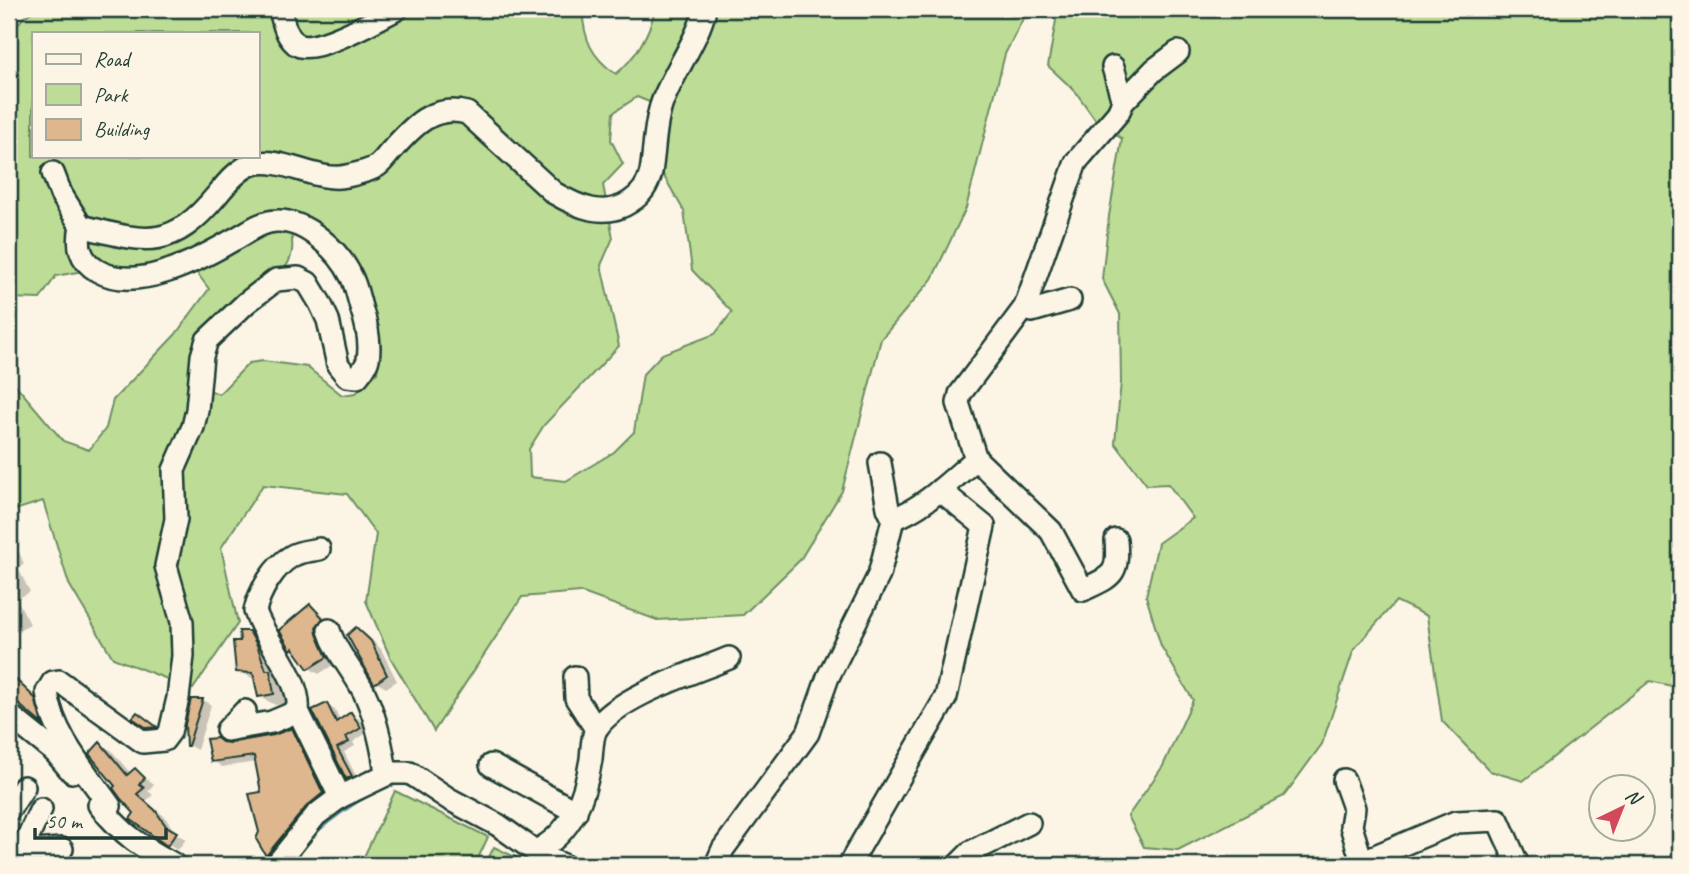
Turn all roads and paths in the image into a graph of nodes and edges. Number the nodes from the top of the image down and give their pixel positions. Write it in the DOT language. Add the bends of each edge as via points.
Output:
graph roads {
  1 [pos="280,9"];
  2 [pos="397,9"];
  3 [pos="705,9"];
  4 [pos="1178,52"];
  5 [pos="1113,67"];
  6 [pos="1123,102"];
  7 [pos="53,173"];
  8 [pos="80,226"];
  9 [pos="1070,300"];
  10 [pos="1025,307"];
  11 [pos="976,459"];
  12 [pos="880,463"];
  13 [pos="940,490"];
  14 [pos="893,519"];
  15 [pos="1116,540"];
  16 [pos="319,549"];
  17 [pos="329,630"];
  18 [pos="729,658"];
  19 [pos="575,677"];
  20 [pos="245,711"];
  21 [pos="298,711"];
  22 [pos="9,715"];
  23 [pos="596,729"];
  24 [pos="491,765"];
  25 [pos="390,773"];
  26 [pos="1345,780"];
  27 [pos="24,787"];
  28 [pos="340,797"];
  29 [pos="41,809"];
  30 [pos="9,810"];
  31 [pos="576,812"];
  32 [pos="106,813"];
  33 [pos="1029,823"];
  34 [pos="62,849"];
  35 [pos="536,851"];
  36 [pos="1358,863"];
  37 [pos="175,865"];
  38 [pos="275,865"];
  39 [pos="563,865"];
  40 [pos="716,865"];
  41 [pos="849,865"];
  42 [pos="958,865"];
  43 [pos="1518,865"];
  1 -- 2 [label="street" via="289,35 307,48"];
  3 -- 8 [label="street" via="657,119 645,188 621,209 586,209 554,193 467,113 457,110 423,118 377,166 344,177 250,164 177,232 159,239 129,238"];
  4 -- 6 [label="street"];
  5 -- 6 [label="street"];
  6 -- 10 [label="street" via="1076,162"];
  7 -- 8 [label="street"];
  8 -- 32 [label="street" via="82,256 102,273 128,279 202,258 264,223 293,223 322,241 352,276 367,324 364,369 356,377 346,376 338,365 320,303 308,283 289,278 276,280 207,340 197,410 174,470 176,519 166,566 181,622 183,656 170,732 164,740 143,742 60,681 53,682 47,692 49,708 73,755 110,807"];
  9 -- 10 [label="street" via="1032,312"];
  10 -- 11 [label="street" via="960,394 958,403"];
  11 -- 13 [label="street"];
  11 -- 15 [label="street" via="1051,531 1083,590 1113,572"];
  12 -- 14 [label="street"];
  13 -- 14 [label="street"];
  13 -- 41 [label="street" via="984,526 946,697"];
  14 -- 40 [label="street" via="879,575 828,677 808,733"];
  16 -- 21 [label="street" via="287,559 267,583 256,609 290,678"];
  17 -- 25 [label="street" via="369,705"];
  18 -- 23 [label="street" via="616,708"];
  19 -- 23 [label="street" via="576,698"];
  20 -- 21 [label="street" via="227,730 272,722"];
  21 -- 28 [label="street"];
  22 -- 32 [label="street" via="55,752"];
  23 -- 31 [label="street"];
  24 -- 31 [label="street"];
  25 -- 28 [label="street"];
  25 -- 35 [label="street" via="410,773"];
  26 -- 36 [label="street" via="1354,808 1351,826"];
  27 -- 30 [label="street"];
  28 -- 38 [label="street" via="316,815"];
  29 -- 34 [label="street" via="21,852"];
  31 -- 35 [label="street" via="562,832"];
  32 -- 37 [label="street" via="135,843"];
  33 -- 42 [label="street" via="971,852"];
  35 -- 39 [label="street"];
  36 -- 43 [label="street" via="1456,822 1498,820"];
}
